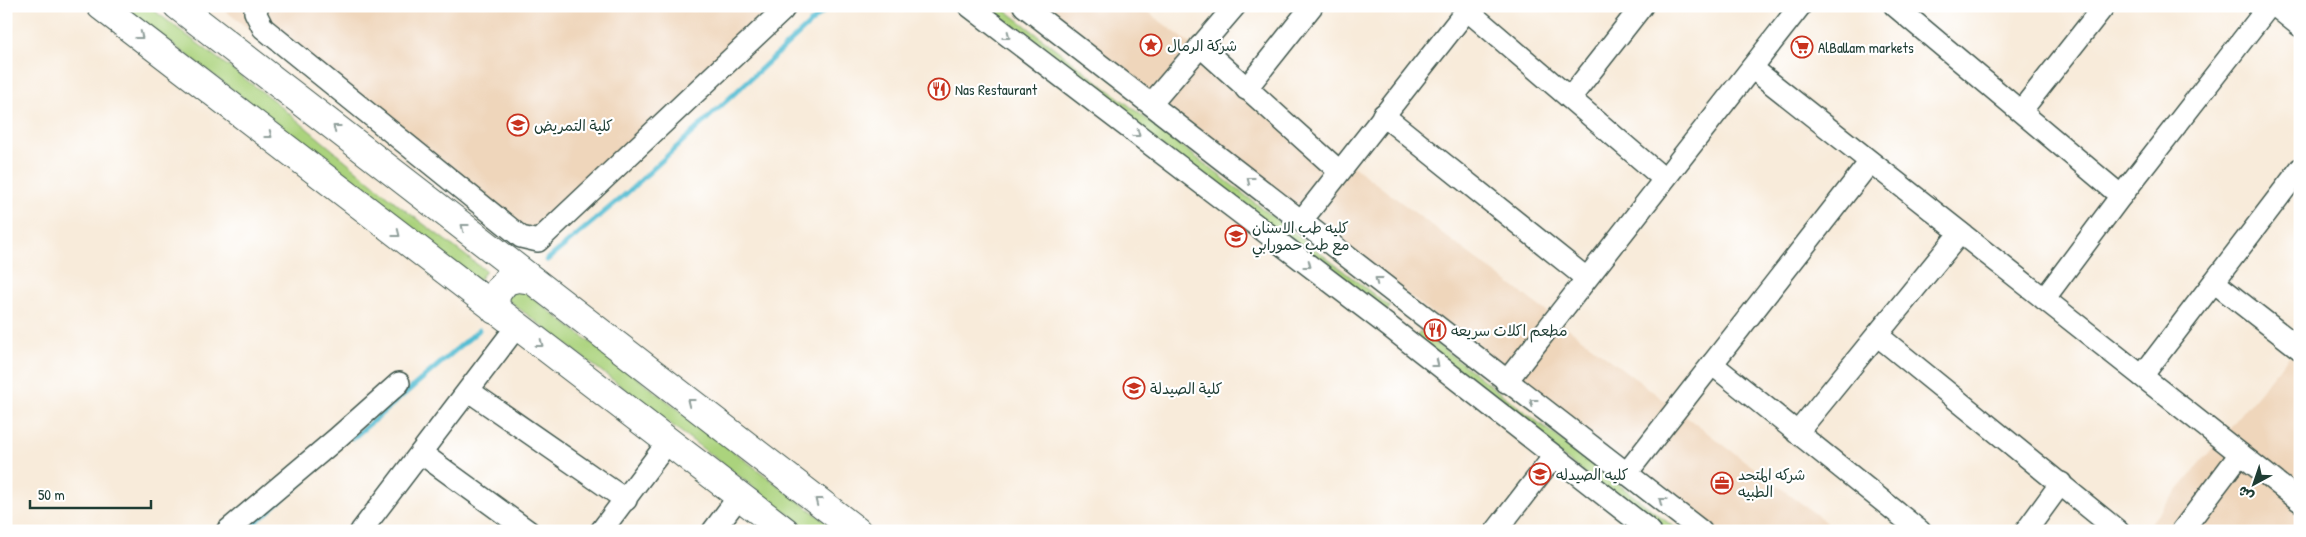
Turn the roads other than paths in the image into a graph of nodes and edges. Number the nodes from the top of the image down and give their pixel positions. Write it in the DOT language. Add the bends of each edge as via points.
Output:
graph roads {
  1 [pos="101,6"];
  2 [pos="178,6"];
  3 [pos="258,6"];
  4 [pos="969,6"];
  5 [pos="1024,6"];
  6 [pos="1235,6"];
  7 [pos="1312,6"];
  8 [pos="1642,6"];
  9 [pos="1800,6"];
  10 [pos="1895,6"];
  11 [pos="2104,6"];
  12 [pos="2269,6"];
  13 [pos="2275,6"];
  14 [pos="1468,8"];
  15 [pos="782,10"];
  16 [pos="2300,26"];
  17 [pos="1200,46"];
  18 [pos="1752,68"];
  19 [pos="1246,89"];
  20 [pos="1570,98"];
  21 [pos="1151,104"];
  22 [pos="2021,111"];
  23 [pos="1383,115"];
  24 [pos="1870,162"];
  25 [pos="1338,171"];
  26 [pos="2299,173"];
  27 [pos="1664,178"];
  28 [pos="2121,196"];
  29 [pos="1302,220"];
  30 [pos="1960,233"];
  31 [pos="490,248"];
  32 [pos="1586,278"];
  33 [pos="532,280"];
  34 [pos="2214,282"];
  35 [pos="461,283"];
  36 [pos="1401,298"];
  37 [pos="2044,299"];
  38 [pos="495,310"];
  39 [pos="1428,320"];
  40 [pos="1381,321"];
  41 [pos="517,326"];
  42 [pos="1877,335"];
  43 [pos="1408,342"];
  44 [pos="2300,349"];
  45 [pos="1712,364"];
  46 [pos="2142,376"];
  47 [pos="1506,382"];
  48 [pos="399,383"];
  49 [pos="469,391"];
  50 [pos="1797,432"];
  51 [pos="668,442"];
  52 [pos="421,453"];
  53 [pos="2240,454"];
  54 [pos="1554,456"];
  55 [pos="1626,474"];
  56 [pos="2061,484"];
  57 [pos="740,495"];
  58 [pos="626,500"];
  59 [pos="2300,501"];
  60 [pos="369,528"];
  61 [pos="227,531"];
  62 [pos="528,531"];
  63 [pos="601,531"];
  64 [pos="714,531"];
  65 [pos="785,531"];
  66 [pos="857,531"];
  67 [pos="1496,531"];
  68 [pos="1650,531"];
  69 [pos="1701,531"];
  70 [pos="1920,531"];
  71 [pos="2026,531"];
  72 [pos="2118,531"];
  73 [pos="2182,531"];
  1 -- 35 [label="main road, one-way"];
  31 -- 2 [label="main road, one-way"];
  3 -- 15 [label="street" via="255,12 263,28 521,237 538,241"];
  4 -- 40 [label="street, one-way"];
  5 -- 21 [label="street"];
  6 -- 17 [label="street"];
  7 -- 19 [label="street"];
  8 -- 20 [label="street"];
  9 -- 18 [label="street"];
  10 -- 22 [label="street"];
  11 -- 22 [label="street"];
  12 -- 28 [label="street"];
  13 -- 16 [label="street"];
  14 -- 20 [label="street"];
  14 -- 23 [label="street"];
  17 -- 19 [label="street"];
  17 -- 21 [label="street"];
  18 -- 24 [label="street"];
  18 -- 27 [label="street"];
  19 -- 25 [label="street"];
  20 -- 27 [label="street"];
  29 -- 21 [label="street, one-way"];
  22 -- 28 [label="street"];
  23 -- 25 [label="street"];
  23 -- 32 [label="street"];
  24 -- 30 [label="street"];
  24 -- 45 [label="street"];
  25 -- 29 [label="street"];
  26 -- 34 [label="street"];
  27 -- 32 [label="street"];
  28 -- 37 [label="street"];
  36 -- 29 [label="street, one-way"];
  30 -- 37 [label="street"];
  30 -- 42 [label="street"];
  31 -- 33 [label="main road"];
  31 -- 35 [label="main road" via="492,263 489,274 473,283"];
  32 -- 47 [label="street"];
  33 -- 38 [label="main road" via="518,278 506,281 496,294"];
  66 -- 33 [label="main road, one-way"];
  34 -- 44 [label="street"];
  34 -- 46 [label="street"];
  35 -- 38 [label="main road"];
  36 -- 39 [label="street"];
  36 -- 40 [label="street" via="1395,315"];
  37 -- 46 [label="street"];
  38 -- 41 [label="main road"];
  39 -- 43 [label="street" via="1414,326"];
  39 -- 47 [label="street"];
  40 -- 43 [label="street"];
  41 -- 49 [label="street"];
  41 -- 51 [label="main road, one-way"];
  42 -- 50 [label="street"];
  42 -- 56 [label="street"];
  43 -- 54 [label="street, one-way"];
  45 -- 50 [label="street"];
  45 -- 55 [label="street"];
  46 -- 53 [label="street"];
  55 -- 47 [label="street, one-way"];
  48 -- 61 [label="street"];
  49 -- 52 [label="street"];
  49 -- 58 [label="street"];
  50 -- 70 [label="street"];
  51 -- 57 [label="main road"];
  51 -- 58 [label="street"];
  52 -- 60 [label="street"];
  52 -- 62 [label="street"];
  53 -- 59 [label="street"];
  53 -- 73 [label="street"];
  54 -- 67 [label="street"];
  54 -- 68 [label="street"];
  69 -- 55 [label="street, one-way"];
  56 -- 71 [label="street"];
  56 -- 72 [label="street"];
  57 -- 64 [label="street"];
  57 -- 65 [label="main road"];
  58 -- 63 [label="street"];
}
